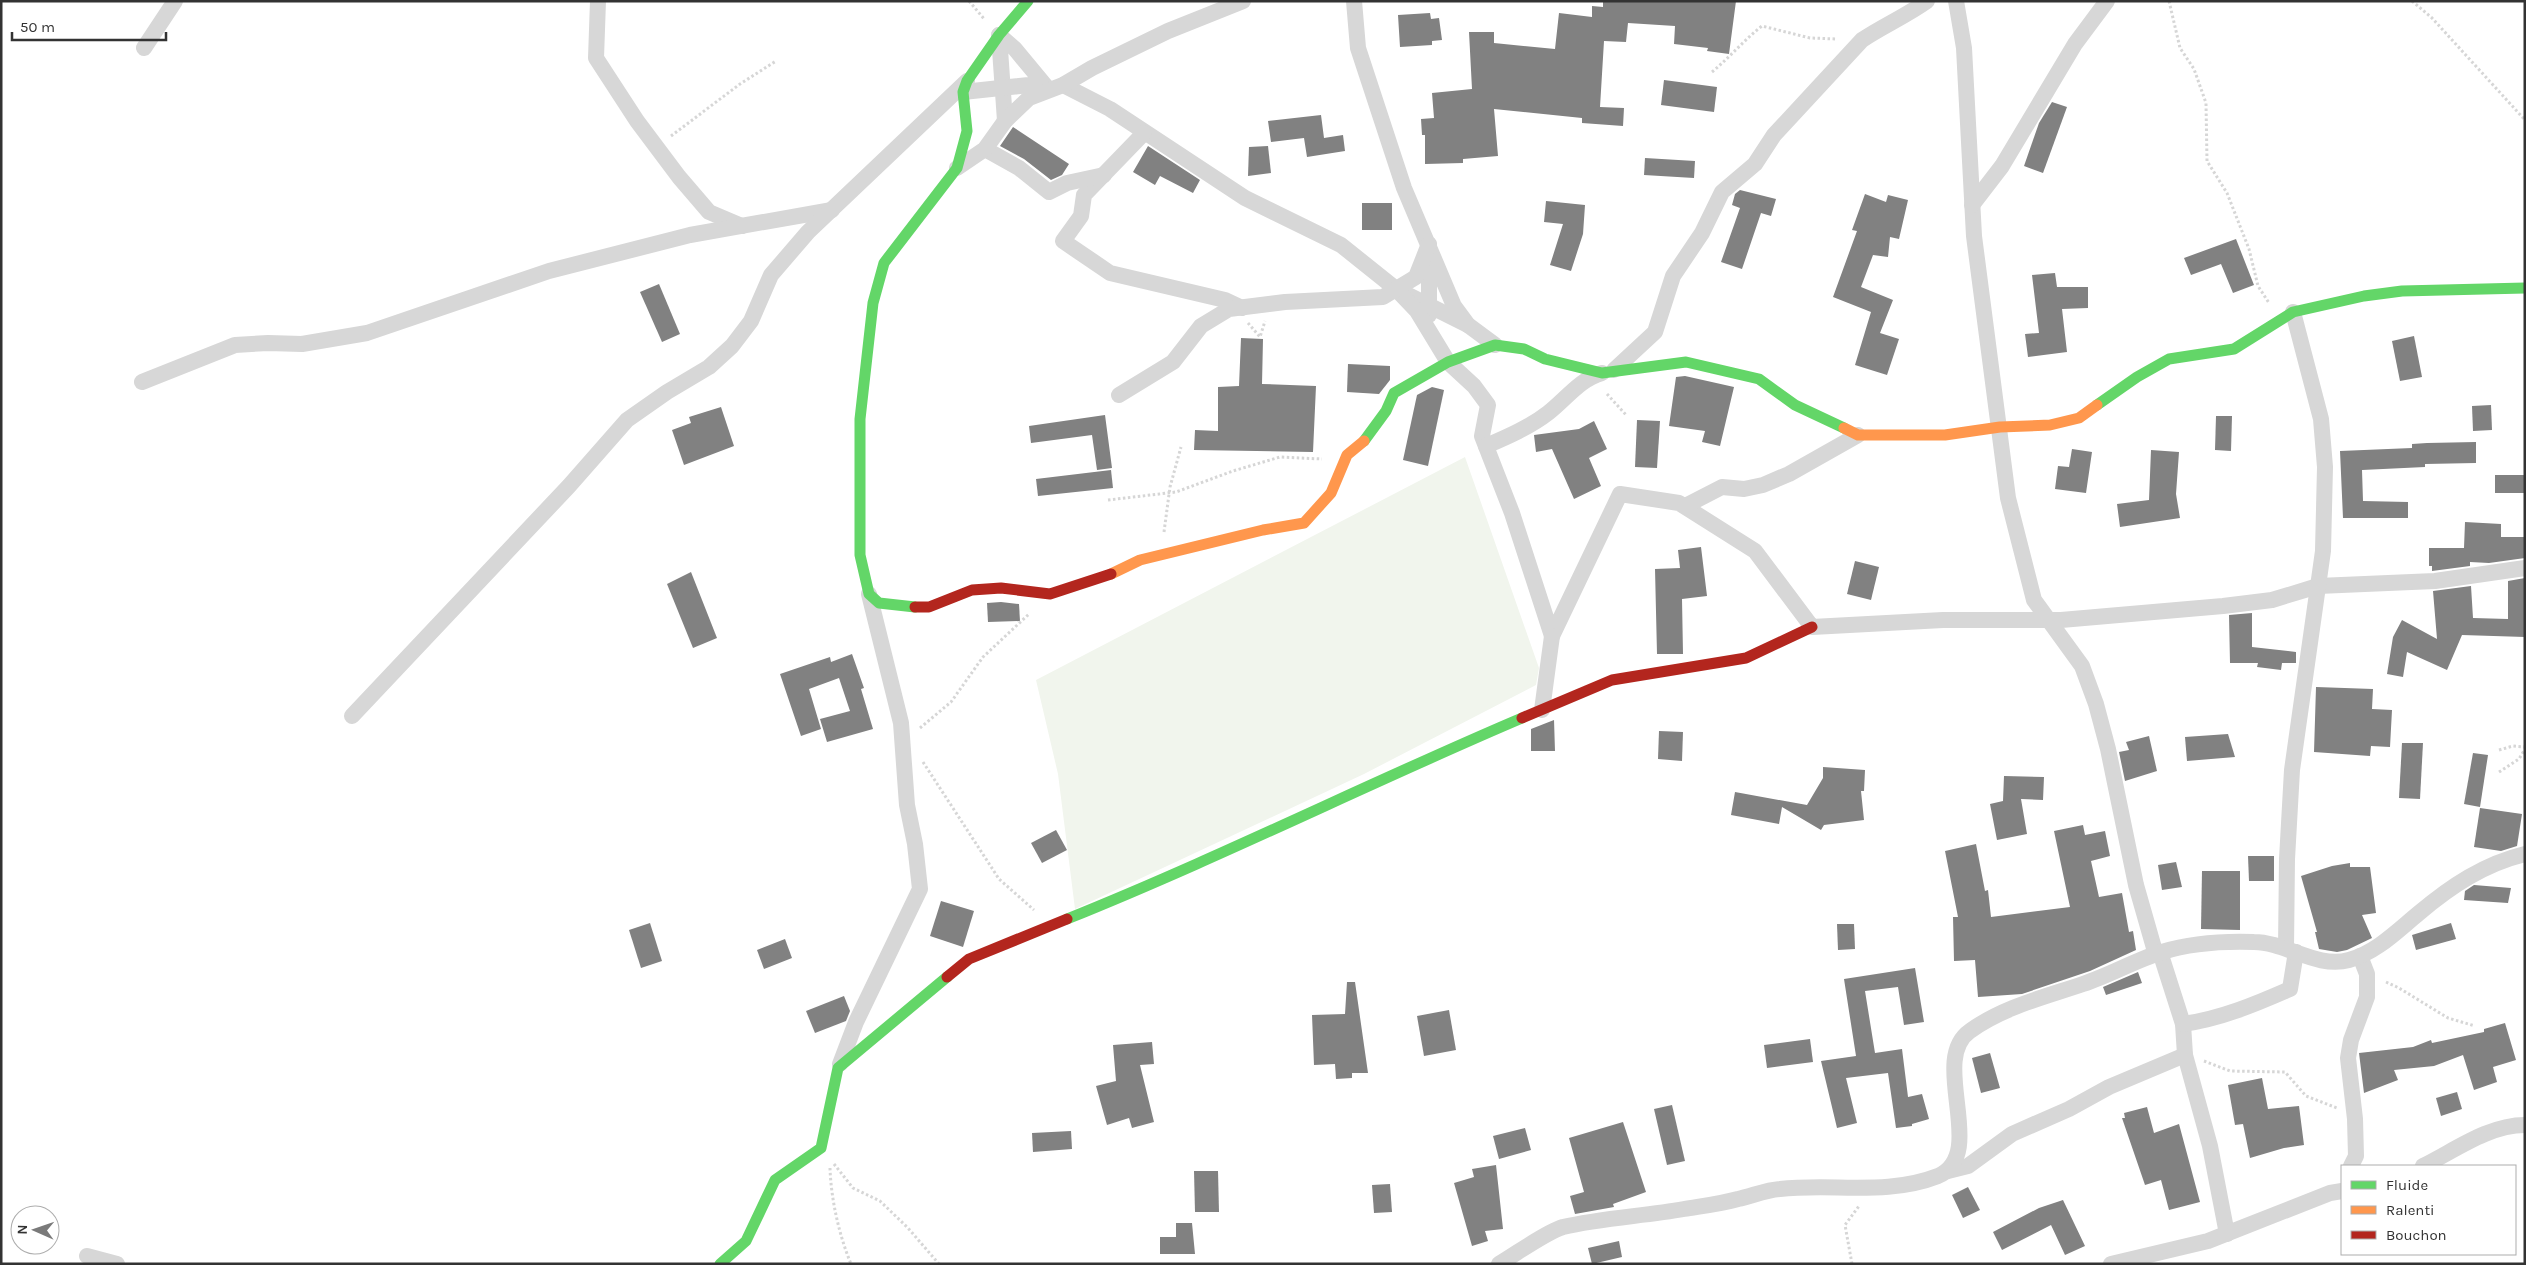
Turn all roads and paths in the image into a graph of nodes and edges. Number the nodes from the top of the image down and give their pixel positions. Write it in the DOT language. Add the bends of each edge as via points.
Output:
graph roads {
  1 [pos="175,1"];
  2 [pos="598,1"];
  3 [pos="1028,1"];
  4 [pos="1244,1"];
  5 [pos="1354,1"];
  6 [pos="1927,1"];
  7 [pos="1956,1"];
  8 [pos="2107,1"];
  9 [pos="2169,1"];
  10 [pos="2412,1"];
  11 [pos="1873,32"];
  12 [pos="999,36"];
  13 [pos="144,48"];
  14 [pos="776,61"];
  15 [pos="1712,72"];
  16 [pos="965,86"];
  17 [pos="1003,87"];
  18 [pos="1056,87"];
  19 [pos="2525,120"];
  20 [pos="1005,121"];
  21 [pos="1144,133"];
  22 [pos="656,146"];
  23 [pos="985,149"];
  24 [pos="958,168"];
  25 [pos="1105,174"];
  26 [pos="1972,205"];
  27 [pos="832,210"];
  28 [pos="742,226"];
  29 [pos="1429,246"];
  30 [pos="2525,288"];
  31 [pos="1396,290"];
  32 [pos="1429,305"];
  33 [pos="1242,308"];
  34 [pos="2289,315"];
  35 [pos="1468,324"];
  36 [pos="1432,334"];
  37 [pos="1495,345"];
  38 [pos="1448,362"];
  39 [pos="1602,373"];
  40 [pos="142,382"];
  41 [pos="1120,395"];
  42 [pos="1627,416"];
  43 [pos="2000,427"];
  44 [pos="1858,435"];
  45 [pos="1486,446"];
  46 [pos="1180,447"];
  47 [pos="1347,455"];
  48 [pos="1170,492"];
  49 [pos="1108,500"];
  50 [pos="1685,506"];
  51 [pos="1163,538"];
  52 [pos="2525,568"];
  53 [pos="2317,586"];
  54 [pos="868,594"];
  55 [pos="1050,594"];
  56 [pos="2047,619"];
  57 [pos="1812,627"];
  58 [pos="1552,636"];
  59 [pos="1542,710"];
  60 [pos="352,716"];
  61 [pos="902,742"];
  62 [pos="2525,748"];
  63 [pos="2499,750"];
  64 [pos="2499,772"];
  65 [pos="2525,854"];
  66 [pos="1051,926"];
  67 [pos="2291,950"];
  68 [pos="2158,954"];
  69 [pos="2360,956"];
  70 [pos="2367,974"];
  71 [pos="2183,1024"];
  72 [pos="2475,1026"];
  73 [pos="2185,1054"];
  74 [pos="838,1068"];
  75 [pos="2355,1112"];
  76 [pos="2525,1125"];
  77 [pos="825,1152"];
  78 [pos="2352,1165"];
  79 [pos="2425,1165"];
  80 [pos="1948,1171"];
  81 [pos="1873,1188"];
  82 [pos="2341,1191"];
  83 [pos="2227,1234"];
  84 [pos="87,1256"];
  85 [pos="117,1264"];
  86 [pos="720,1264"];
  87 [pos="851,1264"];
  88 [pos="939,1264"];
  89 [pos="1499,1264"];
  90 [pos="1852,1264"];
  91 [pos="2111,1264"];
  1 -- 13 [label="street"];
  2 -- 22 [label="street" via="596,58"];
  3 -- 12 [label="street"];
  4 -- 18 [label="street" via="1168,31"];
  5 -- 29 [label="street" via="1358,48 1404,188"];
  6 -- 11 [label="street" via="1905,17"];
  7 -- 26 [label="street" via="1964,48"];
  8 -- 26 [label="street" via="2075,44 2002,166"];
  9 -- 34 [label="path" via="2180,48 2194,70 2206,103 2207,161 2227,192 2249,249 2258,286 2268,302"];
  10 -- 19 [label="path" via="2432,18"];
  11 -- 15 [label="path" via="1846,40 1810,38 1762,26"];
  11 -- 39 [label="street" via="1774,135 1755,164 1722,192 1702,233 1673,276 1656,332"];
  12 -- 16 [label="street"];
  12 -- 17 [label="street"];
  12 -- 18 [label="street"];
  14 -- 22 [label="path"];
  16 -- 17 [label="street"];
  16 -- 24 [label="street" via="967,131"];
  16 -- 27 [label="street"];
  17 -- 18 [label="street" via="1029,84"];
  17 -- 20 [label="street"];
  18 -- 20 [label="street" via="1029,98"];
  18 -- 21 [label="street" via="1110,109"];
  20 -- 23 [label="street"];
  21 -- 25 [label="street"];
  21 -- 31 [label="street" via="1245,198 1341,245"];
  22 -- 28 [label="street" via="709,212"];
  23 -- 24 [label="street"];
  23 -- 25 [label="street" via="1019,168 1049,192 1067,183"];
  24 -- 54 [label="street" via="884,263 873,304 860,418 860,555"];
  25 -- 33 [label="street" via="1084,195 1080,216 1063,241 1110,273 1225,300"];
  26 -- 43 [label="street"];
  27 -- 28 [label="street"];
  27 -- 60 [label="street" via="771,275 751,321 732,346 709,367 627,420"];
  28 -- 40 [label="street" via="690,235 548,271 367,333 302,344 235,345"];
  29 -- 31 [label="street" via="1416,277"];
  29 -- 32 [label="street"];
  29 -- 35 [label="street" via="1454,306"];
  30 -- 34 [label="street" via="2402,291 2364,296"];
  31 -- 32 [label="street"];
  31 -- 33 [label="street" via="1384,297 1285,302"];
  31 -- 36 [label="street" via="1417,311"];
  32 -- 35 [label="street"];
  32 -- 36 [label="street"];
  33 -- 41 [label="street" via="1229,309 1201,326 1173,362"];
  34 -- 43 [label="street" via="2234,349 2169,359 2079,418 2050,425"];
  34 -- 53 [label="street" via="2321,419 2325,467 2323,550"];
  35 -- 37 [label="street"];
  36 -- 38 [label="street"];
  37 -- 38 [label="street"];
  37 -- 39 [label="street" via="1524,349 1546,359"];
  38 -- 45 [label="street" via="1474,386 1488,405 1482,436"];
  38 -- 47 [label="street" via="1394,393 1368,438"];
  39 -- 42 [label="path"];
  39 -- 44 [label="street" via="1686,362 1759,379 1795,406"];
  39 -- 45 [label="street" via="1533,423"];
  43 -- 44 [label="street" via="1946,435"];
  43 -- 56 [label="street" via="2008,498 2034,600"];
  44 -- 50 [label="street" via="1763,485 1744,489 1722,487"];
  45 -- 58 [label="street"];
  46 -- 48 [label="path"];
  47 -- 48 [label="path" via="1303,460 1280,457"];
  47 -- 55 [label="street" via="1331,493 1304,523 1140,560 1097,580"];
  48 -- 49 [label="path"];
  48 -- 51 [label="path"];
  50 -- 57 [label="street" via="1755,550"];
  50 -- 58 [label="street" via="1620,494"];
  52 -- 53 [label="street" via="2435,581"];
  53 -- 56 [label="street" via="2272,600 2233,605"];
  53 -- 67 [label="street" via="2292,770 2287,859"];
  54 -- 55 [label="street" via="880,603 894,606 929,607 972,590 1001,588"];
  54 -- 61 [label="street" via="892,684"];
  55 -- 61 [label="path" via="982,657 951,702"];
  56 -- 57 [label="street" via="1943,620"];
  56 -- 68 [label="street" via="2082,666 2096,704 2136,885"];
  57 -- 59 [label="street" via="1746,658 1612,680"];
  58 -- 59 [label="street"];
  59 -- 66 [label="street" via="1418,762 1145,888"];
  61 -- 66 [label="path" via="925,765 999,879"];
  61 -- 74 [label="street" via="907,805 920,890 856,1022"];
  62 -- 63 [label="path" via="2512,746"];
  62 -- 64 [label="path" via="2519,758"];
  65 -- 69 [label="street" via="2481,869 2428,906 2376,949"];
  66 -- 74 [label="street" via="969,959"];
  67 -- 68 [label="street" via="2257,942 2193,946"];
  67 -- 69 [label="street" via="2332,962"];
  67 -- 71 [label="street" via="2290,989 2252,1005"];
  68 -- 71 [label="street" via="2170,978 2175,1006"];
  68 -- 80 [label="street" via="2109,975 2012,1008 1967,1032 1954,1063 1960,1139 1956,1157"];
  69 -- 70 [label="street"];
  70 -- 72 [label="path" via="2399,988 2448,1018"];
  70 -- 75 [label="street" via="2367,997 2348,1058"];
  71 -- 73 [label="street"];
  73 -- 75 [label="path" via="2230,1071 2285,1072 2306,1096 2322,1104"];
  73 -- 80 [label="street" via="2012,1134 1968,1166"];
  73 -- 83 [label="street" via="2210,1146"];
  74 -- 77 [label="street"];
  75 -- 78 [label="street" via="2356,1156"];
  76 -- 79 [label="street" via="2489,1132"];
  77 -- 86 [label="street" via="775,1180 746,1241"];
  77 -- 87 [label="path" via="843,1246"];
  77 -- 88 [label="path" via="852,1188 880,1201"];
  80 -- 81 [label="street" via="1927,1180"];
  81 -- 89 [label="street" via="1778,1189 1737,1200 1560,1228"];
  81 -- 90 [label="path" via="1845,1225"];
  82 -- 83 [label="street"];
  83 -- 91 [label="street"];
  84 -- 85 [label="street"];
}
